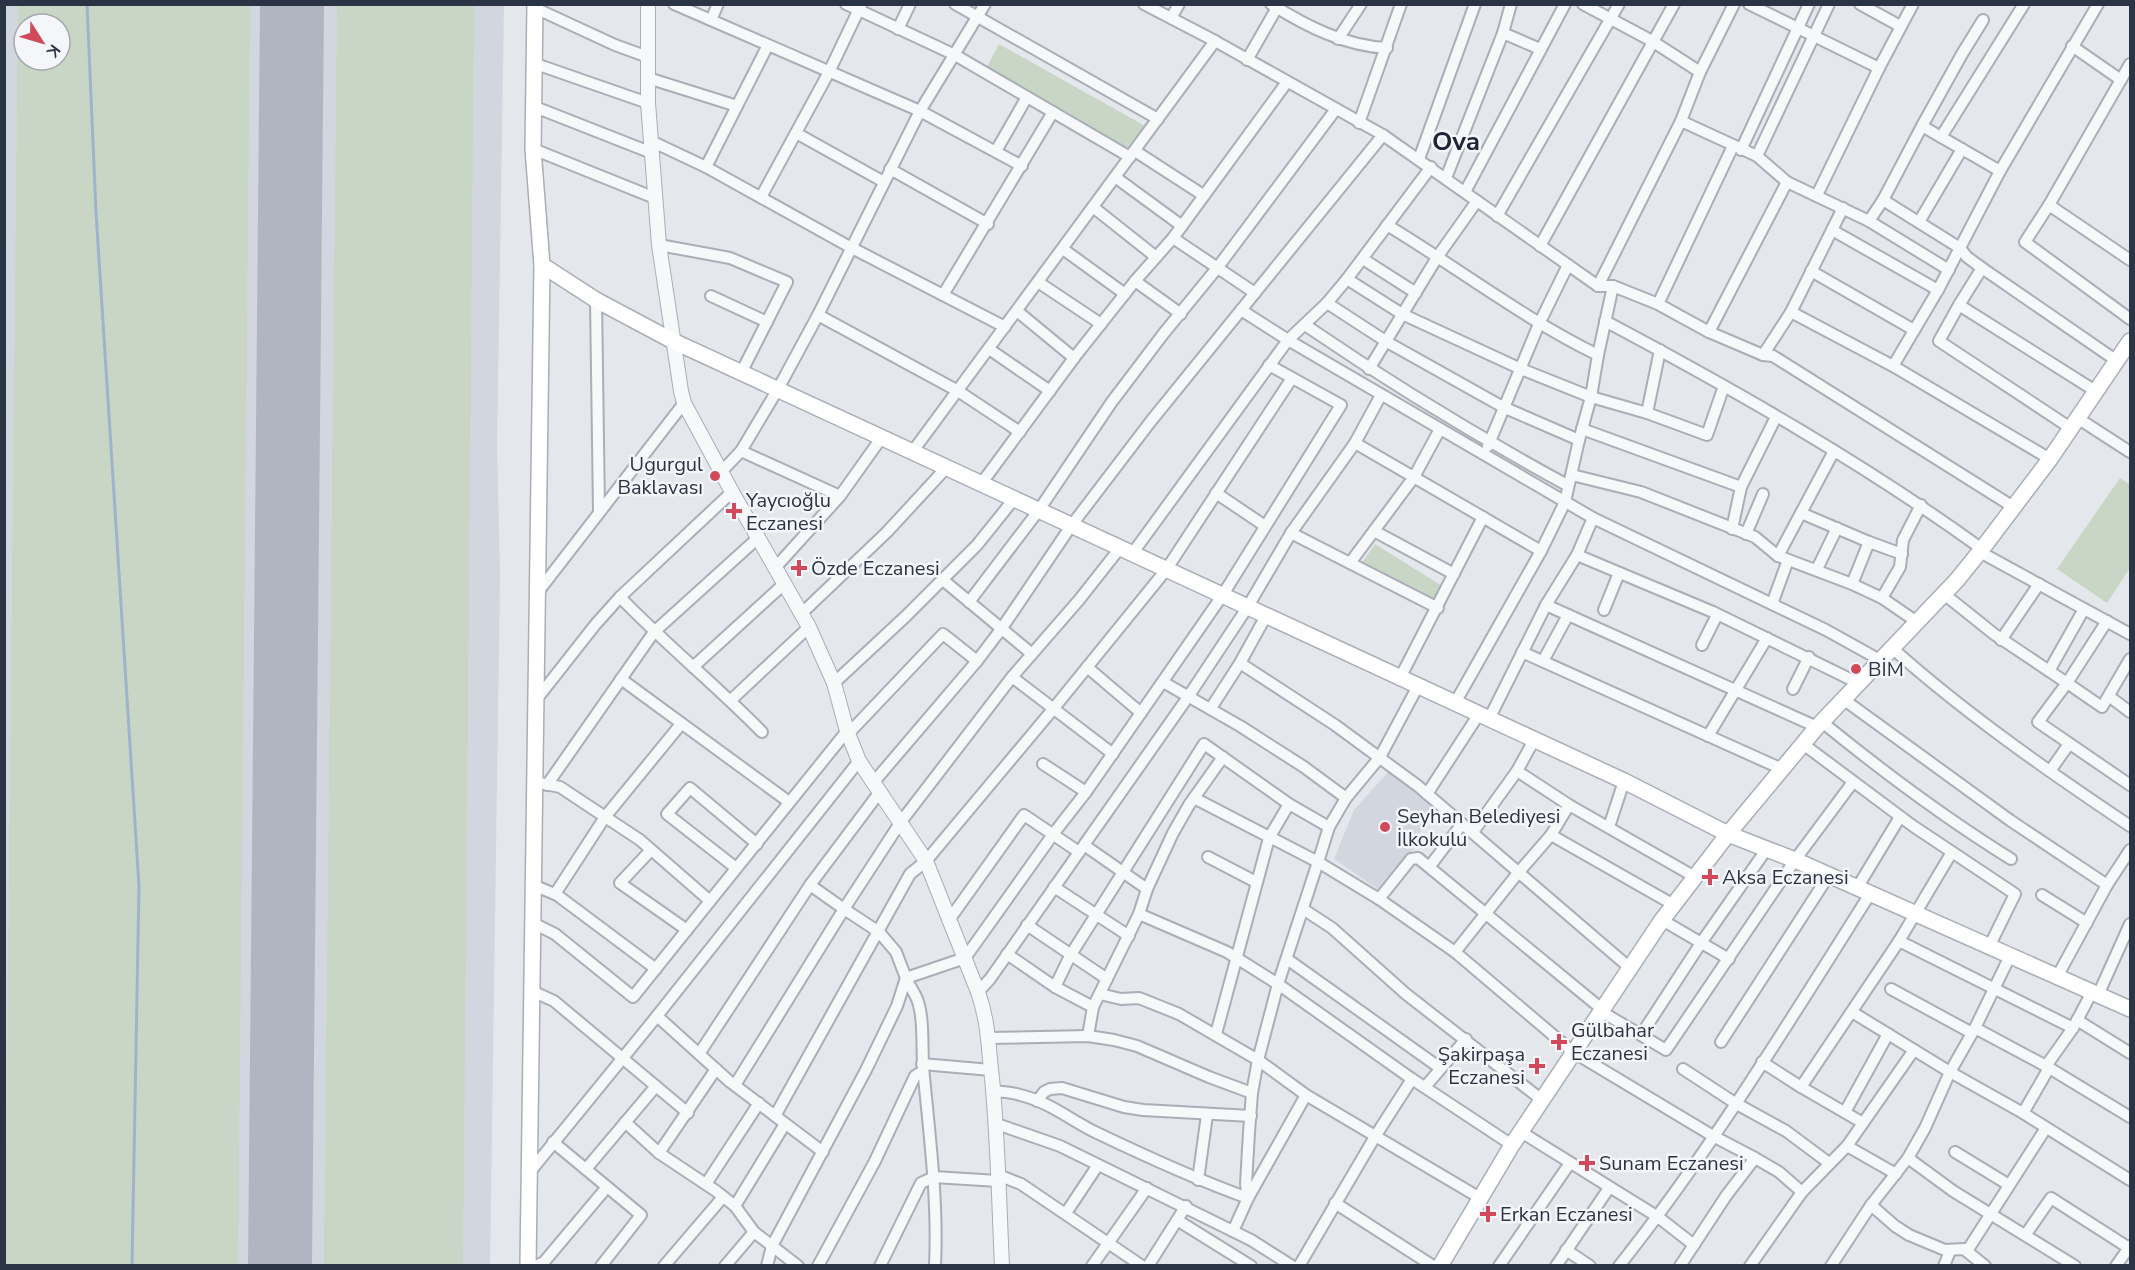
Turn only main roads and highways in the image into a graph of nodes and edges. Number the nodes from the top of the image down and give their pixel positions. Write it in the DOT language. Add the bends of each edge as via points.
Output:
graph roads {
  1 [pos="535,6"];
  2 [pos="542,265"];
  3 [pos="2130,342"];
  4 [pos="1728,834"];
  5 [pos="2130,1009"];
  6 [pos="528,1266"];
  7 [pos="1440,1266"];
  1 -- 2 [label="main road" via="533,149"];
  2 -- 4 [label="main road" via="596,300 673,341 1455,703"];
  2 -- 6 [label="main road" via="536,700 541,784 533,885"];
  3 -- 4 [label="main road" via="2050,459 1981,550 1819,724"];
  4 -- 5 [label="main road"];
  4 -- 7 [label="main road" via="1662,920 1573,1052 1516,1138"];
}
